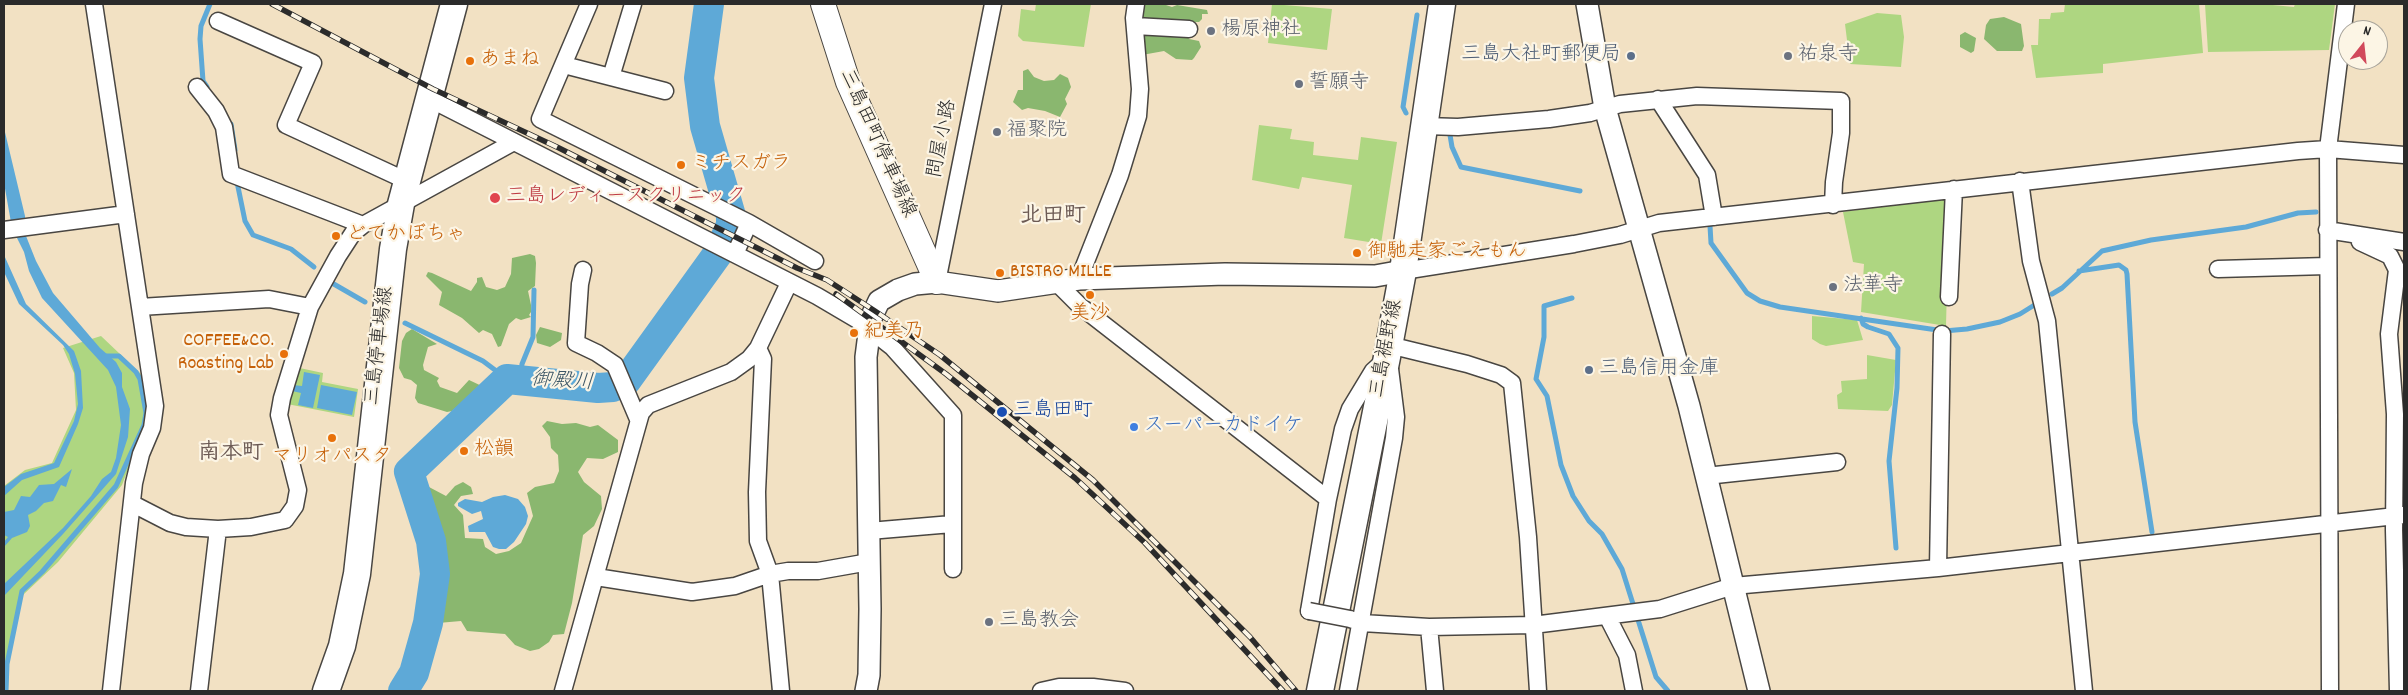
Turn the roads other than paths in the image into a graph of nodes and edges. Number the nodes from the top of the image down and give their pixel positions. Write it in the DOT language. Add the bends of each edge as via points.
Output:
graph roads {
  1 [pos="94,4"];
  2 [pos="454,4"];
  3 [pos="589,4"];
  4 [pos="633,4"];
  5 [pos="823,4"];
  6 [pos="993,4"];
  7 [pos="1136,4"];
  8 [pos="1442,4"];
  9 [pos="1587,4"];
  10 [pos="2346,4"];
  11 [pos="218,21"];
  12 [pos="1134,26"];
  13 [pos="1189,29"];
  14 [pos="564,65"];
  15 [pos="611,77"];
  16 [pos="197,87"];
  17 [pos="666,92"];
  18 [pos="430,99"];
  19 [pos="1658,99"];
  20 [pos="1605,108"];
  21 [pos="1424,126"];
  22 [pos="512,143"];
  23 [pos="2328,149"];
  24 [pos="2404,155"];
  25 [pos="2020,181"];
  26 [pos="1954,189"];
  27 [pos="404,193"];
  28 [pos="1832,204"];
  29 [pos="126,214"];
  30 [pos="1714,217"];
  31 [pos="749,223"];
  32 [pos="363,225"];
  33 [pos="1638,228"];
  34 [pos="4,230"];
  35 [pos="2326,230"];
  36 [pos="2358,236"];
  37 [pos="2404,242"];
  38 [pos="732,253"];
  39 [pos="816,261"];
  40 [pos="2327,266"];
  41 [pos="2218,268"];
  42 [pos="583,270"];
  43 [pos="1403,271"];
  44 [pos="1079,279"];
  45 [pos="937,282"];
  46 [pos="789,283"];
  47 [pos="1057,284"];
  48 [pos="1949,297"];
  49 [pos="310,306"];
  50 [pos="140,307"];
  51 [pos="868,329"];
  52 [pos="1942,334"];
  53 [pos="758,348"];
  54 [pos="1388,351"];
  55 [pos="638,419"];
  56 [pos="1837,462"];
  57 [pos="1706,476"];
  58 [pos="1328,499"];
  59 [pos="133,504"];
  60 [pos="2400,515"];
  61 [pos="2328,523"];
  62 [pos="952,524"];
  63 [pos="218,529"];
  64 [pos="869,531"];
  65 [pos="2071,554"];
  66 [pos="869,562"];
  67 [pos="1938,568"];
  68 [pos="953,569"];
  69 [pos="770,574"];
  70 [pos="596,577"];
  71 [pos="1733,586"];
  72 [pos="1607,616"];
  73 [pos="1356,621"];
  74 [pos="1533,625"];
  75 [pos="1429,627"];
  76 [pos="111,691"];
  77 [pos="199,691"];
  78 [pos="326,691"];
  79 [pos="563,691"];
  80 [pos="781,691"];
  81 [pos="866,691"];
  82 [pos="1042,691"];
  83 [pos="1125,691"];
  84 [pos="1320,691"];
  85 [pos="1348,691"];
  86 [pos="1435,691"];
  87 [pos="1538,691"];
  88 [pos="1634,691"];
  89 [pos="1759,691"];
  90 [pos="2084,691"];
  91 [pos="2330,691"];
  92 [pos="2398,691"];
  1 -- 29 [label="street"];
  2 -- 18 [label="main road, 三島停車場線"];
  3 -- 14 [label="street"];
  4 -- 15 [label="street"];
  5 -- 45 [label="main road, 三島田町停車場線" via="848,82"];
  6 -- 45 [label="street, 問屋小路"];
  7 -- 12 [label="street"];
  8 -- 21 [label="main road, 三島裾野線"];
  9 -- 20 [label="street"];
  10 -- 23 [label="street"];
  11 -- 27 [label="street" via="313,63 286,125"];
  12 -- 13 [label="street"];
  12 -- 44 [label="street" via="1140,89 1138,116 1120,175"];
  14 -- 15 [label="street"];
  14 -- 31 [label="street" via="540,119"];
  15 -- 17 [label="street"];
  16 -- 32 [label="street" via="224,127 231,174"];
  18 -- 22 [label="street"];
  18 -- 27 [label="main road, 三島停車場線"];
  19 -- 20 [label="street"];
  19 -- 28 [label="street" via="1706,96 1841,101 1841,133"];
  19 -- 30 [label="street" via="1707,175"];
  20 -- 21 [label="street" via="1549,119 1458,127"];
  20 -- 33 [label="street"];
  21 -- 43 [label="main road, 三島裾野線"];
  22 -- 27 [label="street"];
  22 -- 38 [label="street"];
  23 -- 24 [label="street"];
  23 -- 25 [label="street"];
  23 -- 35 [label="street"];
  25 -- 26 [label="street"];
  25 -- 65 [label="street" via="2031,261 2047,321"];
  26 -- 28 [label="street"];
  26 -- 48 [label="street"];
  27 -- 32 [label="street"];
  27 -- 78 [label="main road, 三島停車場線" via="393,249 356,574 342,646"];
  28 -- 30 [label="street"];
  29 -- 34 [label="street"];
  29 -- 50 [label="street"];
  30 -- 33 [label="street"];
  31 -- 38 [label="street"];
  31 -- 39 [label="street"];
  32 -- 49 [label="street" via="353,233"];
  33 -- 43 [label="street" via="1574,244"];
  33 -- 57 [label="street"];
  35 -- 36 [label="street"];
  35 -- 40 [label="street"];
  36 -- 37 [label="street"];
  36 -- 60 [label="street" via="2360,242 2390,256 2397,270 2390,334"];
  38 -- 46 [label="street"];
  40 -- 41 [label="street"];
  40 -- 61 [label="street"];
  42 -- 55 [label="street" via="576,343 615,365"];
  43 -- 44 [label="street" via="1375,276 1226,274"];
  43 -- 54 [label="main road, 三島裾野線"];
  44 -- 47 [label="street"];
  45 -- 47 [label="street" via="998,291"];
  45 -- 51 [label="street" via="915,284 889,294 880,301"];
  46 -- 51 [label="street" via="832,304"];
  46 -- 53 [label="street"];
  47 -- 58 [label="street" via="1080,306"];
  49 -- 50 [label="street" via="269,299"];
  49 -- 63 [label="street" via="279,415 296,477 295,506 285,520 277,523"];
  50 -- 59 [label="street" via="155,417 136,471"];
  51 -- 62 [label="street" via="909,364 953,415"];
  51 -- 64 [label="street"];
  52 -- 67 [label="street"];
  53 -- 55 [label="street" via="731,372 648,405"];
  53 -- 69 [label="street" via="763,359 758,541"];
  54 -- 58 [label="street" via="1350,409"];
  54 -- 73 [label="street" via="1396,417"];
  54 -- 74 [label="street" via="1467,364 1501,375 1512,383 1528,537"];
  54 -- 84 [label="main road, 三島裾野線"];
  55 -- 70 [label="street"];
  56 -- 57 [label="street"];
  57 -- 71 [label="street"];
  58 -- 73 [label="street, bridge" via="1309,611"];
  59 -- 63 [label="street" via="186,527"];
  59 -- 76 [label="street"];
  60 -- 61 [label="street"];
  60 -- 92 [label="street"];
  61 -- 65 [label="street"];
  61 -- 91 [label="street"];
  62 -- 64 [label="street"];
  62 -- 68 [label="street"];
  63 -- 77 [label="street"];
  64 -- 66 [label="street"];
  65 -- 67 [label="street"];
  65 -- 90 [label="street"];
  66 -- 69 [label="street" via="818,571"];
  66 -- 81 [label="street"];
  67 -- 71 [label="street"];
  69 -- 70 [label="street" via="735,586 692,592"];
  69 -- 80 [label="street"];
  70 -- 79 [label="street"];
  71 -- 72 [label="street" via="1660,609"];
  71 -- 89 [label="street"];
  72 -- 74 [label="street"];
  72 -- 88 [label="street" via="1627,655"];
  73 -- 75 [label="street"];
  73 -- 85 [label="street"];
  74 -- 75 [label="street"];
  74 -- 87 [label="street"];
  75 -- 86 [label="street"];
  82 -- 83 [label="street" via="1059,687"];
}
